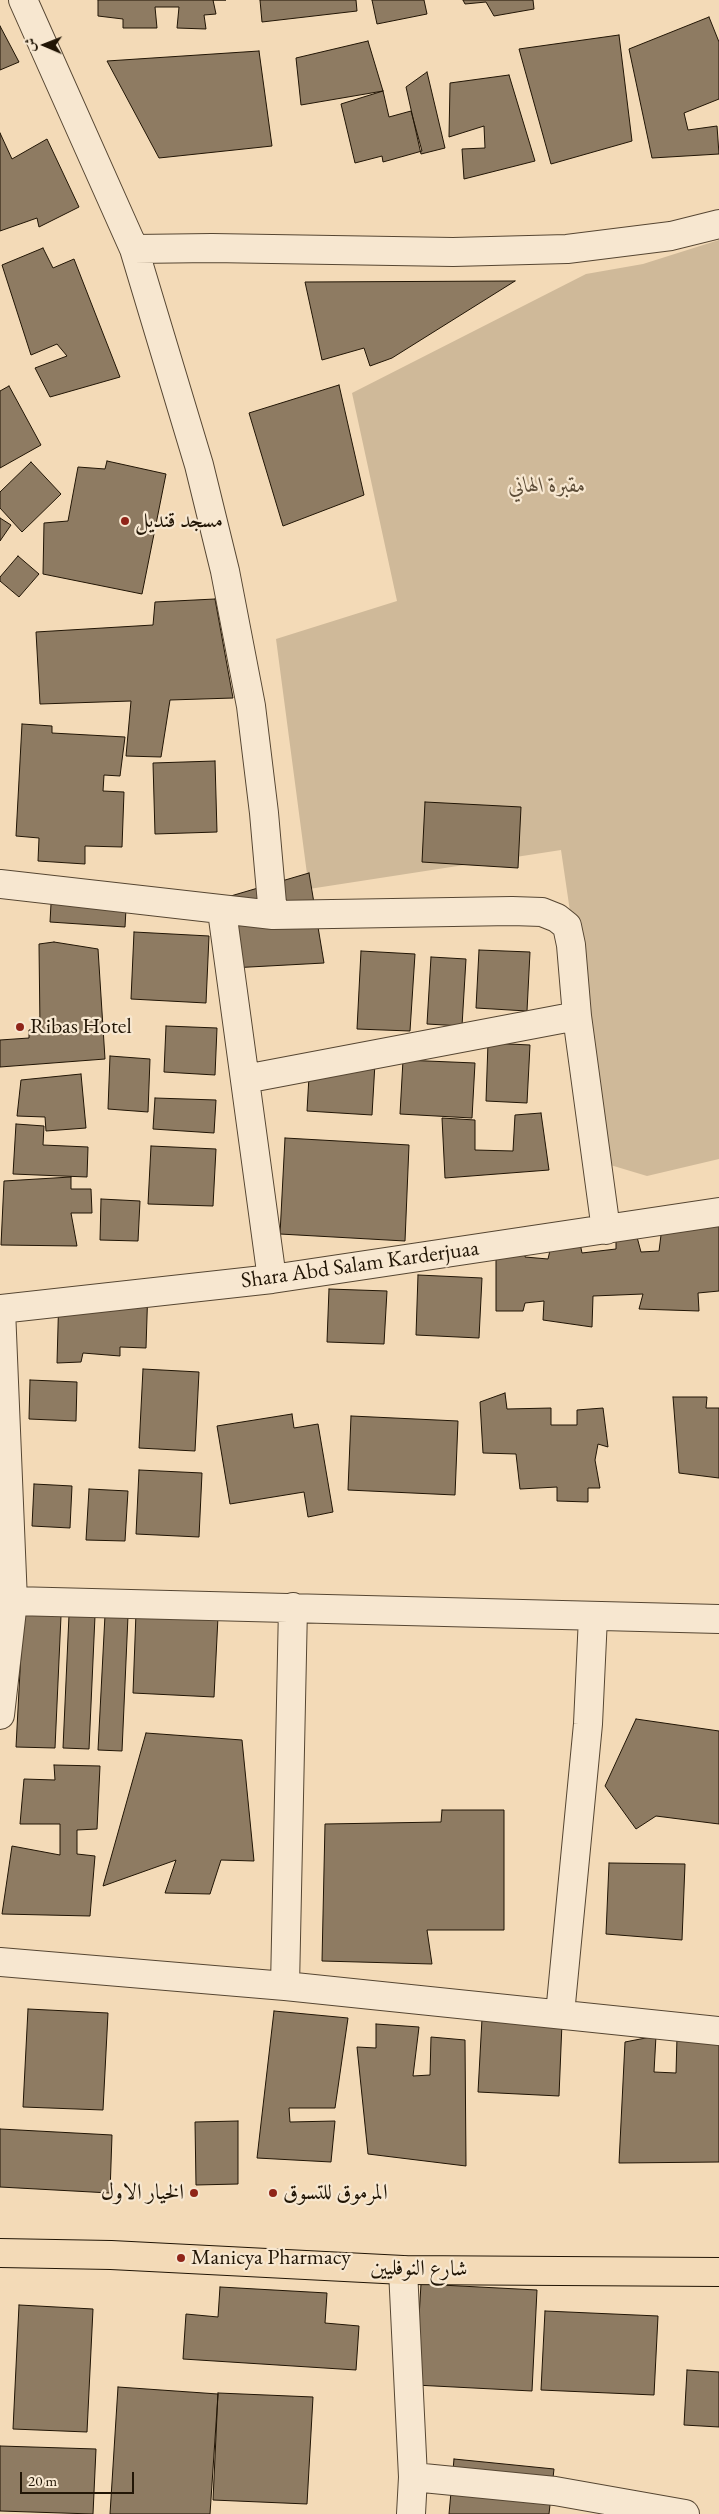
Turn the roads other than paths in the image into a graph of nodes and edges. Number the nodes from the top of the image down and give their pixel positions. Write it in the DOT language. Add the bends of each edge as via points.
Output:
graph roads {
  1 [pos="23,0"];
  2 [pos="719,224"];
  3 [pos="134,249"];
  4 [pos="0,884"];
  5 [pos="222,911"];
  6 [pos="273,915"];
  7 [pos="577,1016"];
  8 [pos="245,1078"];
  9 [pos="719,1212"];
  10 [pos="606,1230"];
  11 [pos="272,1278"];
  12 [pos="0,1309"];
  13 [pos="13,1602"];
  14 [pos="294,1607"];
  15 [pos="593,1618"];
  16 [pos="719,1619"];
  17 [pos="0,1716"];
  18 [pos="0,1962"];
  19 [pos="285,1986"];
  20 [pos="560,2014"];
  21 [pos="719,2030"];
  22 [pos="0,2252"];
  23 [pos="403,2270"];
  24 [pos="719,2272"];
  25 [pos="413,2477"];
  26 [pos="411,2514"];
  27 [pos="685,2514"];
  1 -- 3 [label="street"];
  2 -- 3 [label="street" via="662,237 567,249 453,252"];
  3 -- 6 [label="street" via="199,465 234,616 251,706"];
  4 -- 5 [label="street"];
  5 -- 6 [label="street"];
  5 -- 8 [label="street"];
  6 -- 7 [label="street" via="542,912 567,926"];
  7 -- 8 [label="street"];
  7 -- 10 [label="street"];
  8 -- 11 [label="street"];
  9 -- 10 [label="street, Shara Abd Salam Karderjuaa"];
  10 -- 11 [label="street, Shara Abd Salam Karderjuaa"];
  11 -- 12 [label="street, Shara Abd Salam Karderjuaa"];
  12 -- 13 [label="street"];
  13 -- 14 [label="street"];
  13 -- 17 [label="street"];
  14 -- 15 [label="street"];
  14 -- 19 [label="street"];
  15 -- 16 [label="street"];
  15 -- 20 [label="street" via="588,1724"];
  18 -- 19 [label="street"];
  19 -- 20 [label="street"];
  20 -- 21 [label="street"];
  22 -- 23 [label="main road, شارع النوفليين"];
  23 -- 24 [label="main road, شارع النوفليين"];
  23 -- 25 [label="street"];
  25 -- 26 [label="street"];
  25 -- 27 [label="street" via="555,2491"];
}
